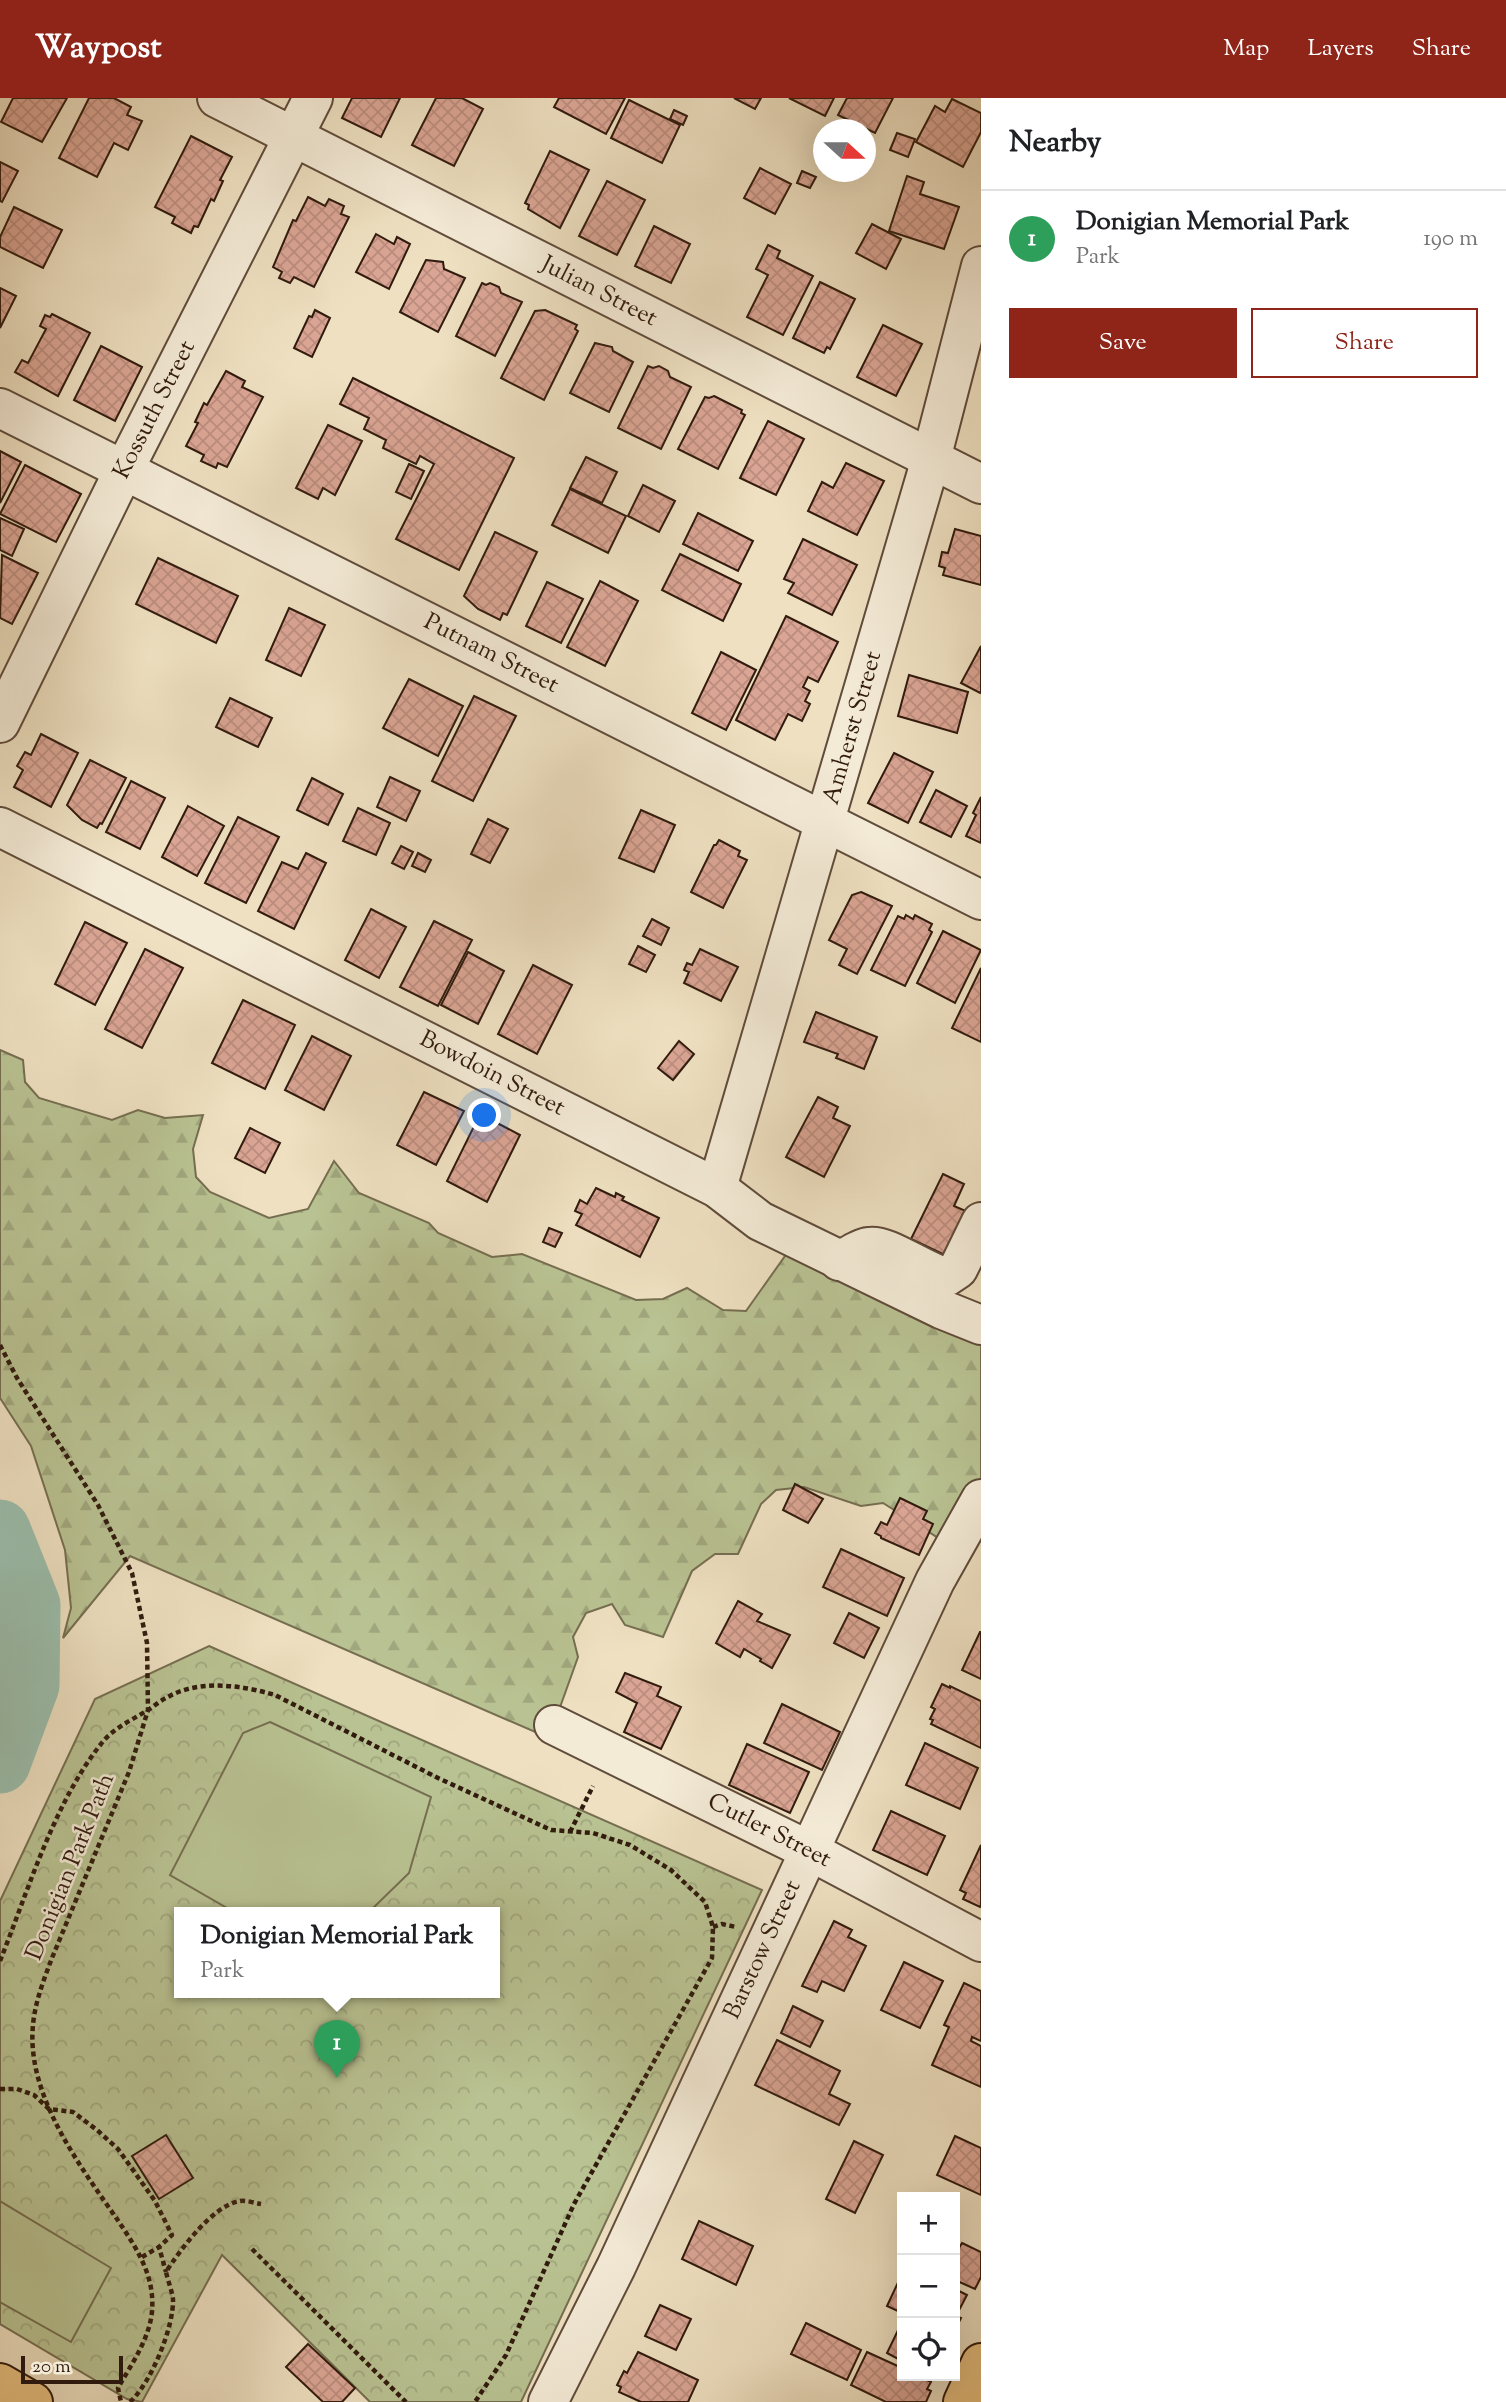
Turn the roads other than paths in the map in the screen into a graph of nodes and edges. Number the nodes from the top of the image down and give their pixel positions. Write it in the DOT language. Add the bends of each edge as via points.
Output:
graph roads {
  1 [pos="217,98"];
  2 [pos="313,98"];
  3 [pos="294,138"];
  4 [pos="981,266"];
  5 [pos="0,408"];
  6 [pos="931,459"];
  7 [pos="124,470"];
  8 [pos="981,484"];
  9 [pos="0,723"];
  10 [pos="826,822"];
  11 [pos="0,827"];
  12 [pos="981,900"];
  13 [pos="717,1188"];
  14 [pos="981,1222"];
  15 [pos="839,1261"];
  16 [pos="981,1325"];
  17 [pos="981,1500"];
  18 [pos="554,1725"];
  19 [pos="808,1850"];
  20 [pos="981,1942"];
  21 [pos="981,2363"];
  22 [pos="0,2383"];
  23 [pos="33,2402"];
  24 [pos="548,2402"];
  25 [pos="962,2402"];
  1 -- 3 [label="street, Julian Street"];
  2 -- 3 [label="street, Kossuth Street"];
  3 -- 6 [label="street, Julian Street"];
  3 -- 7 [label="street, Kossuth Street"];
  4 -- 6 [label="street, Amherst Street"];
  5 -- 7 [label="street, Putnam Street"];
  6 -- 8 [label="street, Julian Street"];
  6 -- 10 [label="street, Amherst Street"];
  7 -- 9 [label="street, Kossuth Street"];
  7 -- 10 [label="street, Putnam Street"];
  10 -- 12 [label="street, Putnam Street"];
  10 -- 13 [label="street, Amherst Street"];
  11 -- 13 [label="street, Bowdoin Street"];
  13 -- 15 [label="street, Bowdoin Street" via="760,1221"];
  14 -- 15 [label="street" via="958,1269 946,1277 870,1246"];
  15 -- 16 [label="street, Bowdoin Street"];
  17 -- 19 [label="street, Barstow Street" via="935,1581"];
  18 -- 19 [label="street, Cutler Street"];
  19 -- 20 [label="street, Cutler Street"];
  19 -- 24 [label="street, Barstow Street" via="622,2255"];
  21 -- 25 [label="main road"];
  22 -- 23 [label="main road"];
}
